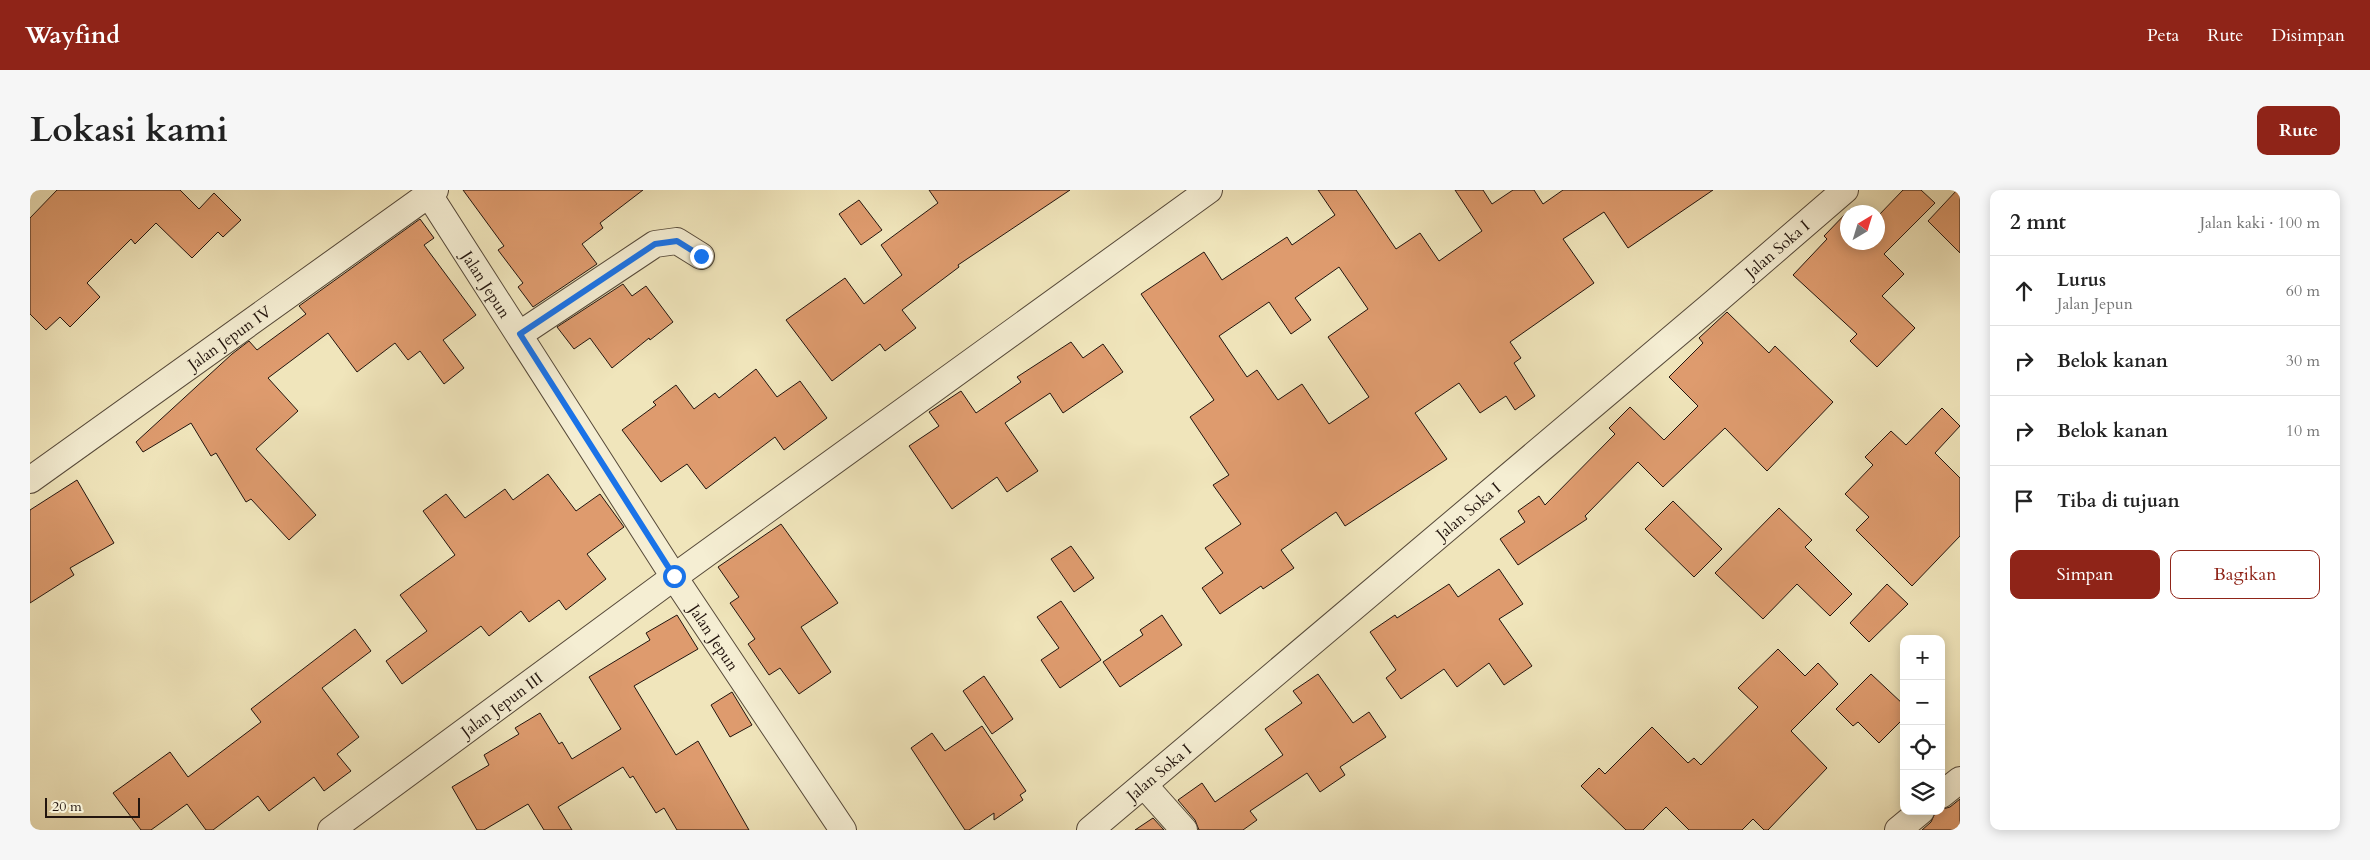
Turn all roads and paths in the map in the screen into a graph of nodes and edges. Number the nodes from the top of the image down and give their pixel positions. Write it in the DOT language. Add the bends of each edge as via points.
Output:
graph roads {
  1 [pos="1209,190"];
  2 [pos="1845,190"];
  3 [pos="430,191"];
  4 [pos="701,256"];
  5 [pos="520,334"];
  6 [pos="30,480"];
  7 [pos="674,576"];
  8 [pos="1960,780"];
  9 [pos="1144,785"];
  10 [pos="1945,792"];
  11 [pos="1916,815"];
  12 [pos="331,830"];
  13 [pos="843,830"];
  14 [pos="1090,830"];
  15 [pos="1184,830"];
  16 [pos="1898,830"];
  1 -- 7 [label="street, Jalan Jepun III"];
  2 -- 9 [label="street, Jalan Soka I"];
  3 -- 5 [label="street, Jalan Jepun"];
  3 -- 6 [label="street, Jalan Jepun IV"];
  4 -- 5 [label="street" via="677,241 655,244"];
  5 -- 7 [label="street, Jalan Jepun"];
  7 -- 12 [label="street, Jalan Jepun III"];
  7 -- 13 [label="street, Jalan Jepun"];
  8 -- 10 [label="street"];
  9 -- 14 [label="street, Jalan Soka I"];
  9 -- 15 [label="street"];
  11 -- 16 [label="street"];
}
